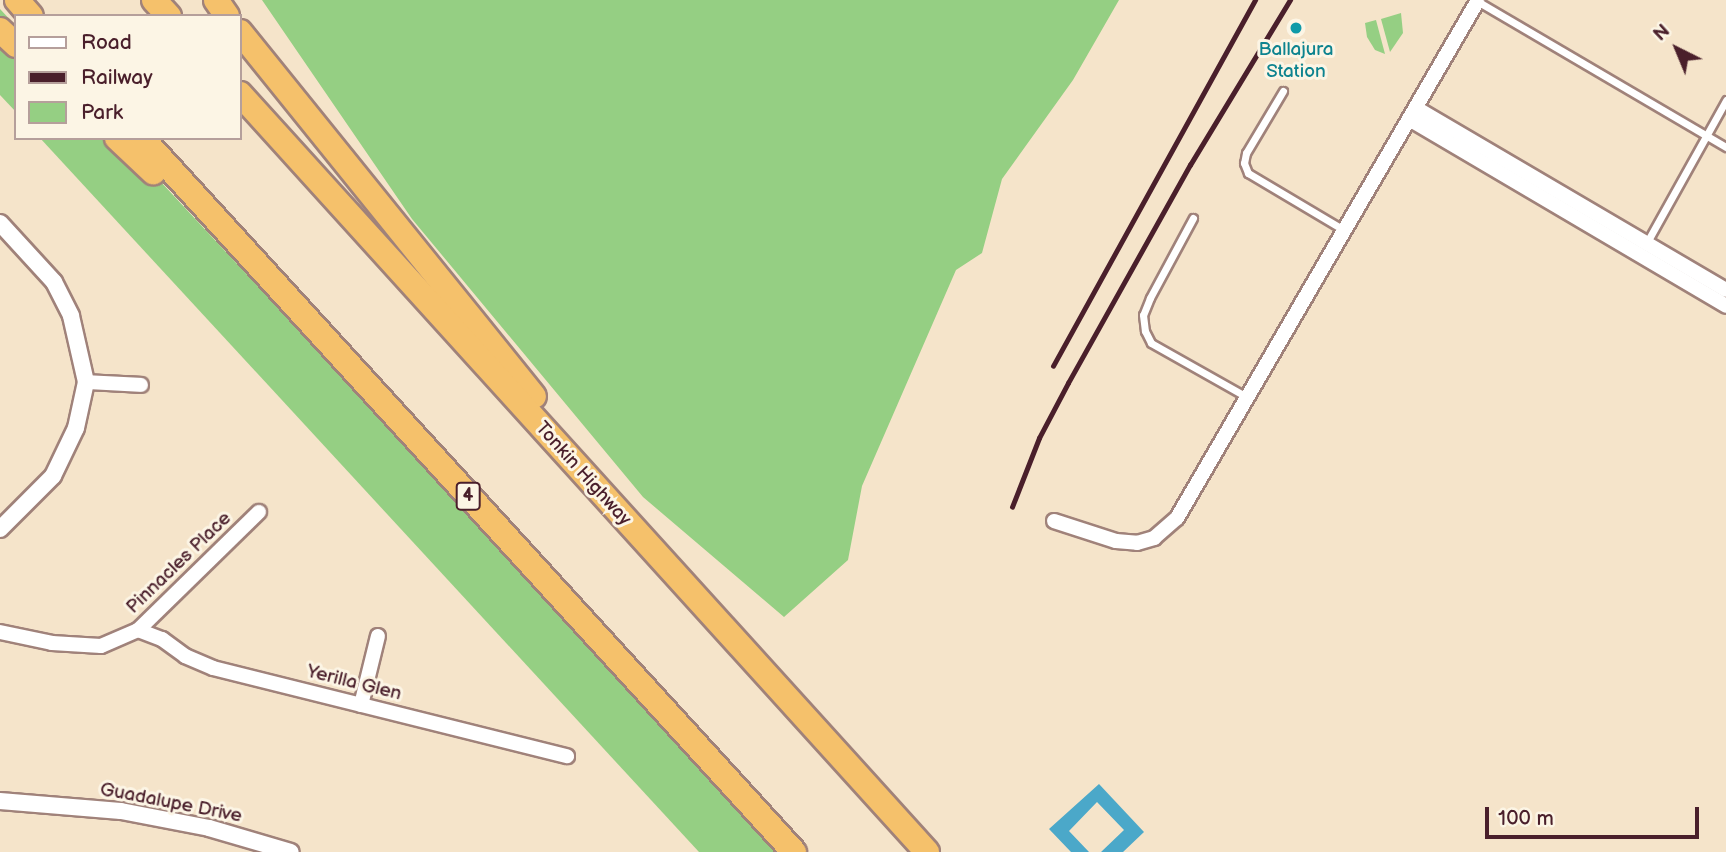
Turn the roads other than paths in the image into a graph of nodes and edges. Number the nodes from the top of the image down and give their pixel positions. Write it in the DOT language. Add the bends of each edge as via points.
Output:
graph roads {
  1 [pos="17,0"];
  2 [pos="154,0"];
  3 [pos="1477,1"];
  4 [pos="30,14"];
  5 [pos="167,14"];
  6 [pos="0,30"];
  7 [pos="242,34"];
  8 [pos="14,43"];
  9 [pos="1283,92"];
  10 [pos="242,96"];
  11 [pos="1726,100"];
  12 [pos="1413,114"];
  13 [pos="1705,134"];
  14 [pos="119,140"];
  15 [pos="144,140"];
  16 [pos="1726,147"];
  17 [pos="1193,218"];
  18 [pos="0,223"];
  19 [pos="1345,230"];
  20 [pos="1644,248"];
  21 [pos="267,276"];
  22 [pos="1726,290"];
  23 [pos="1726,306"];
  24 [pos="86,382"];
  25 [pos="141,386"];
  26 [pos="1247,397"];
  27 [pos="259,512"];
  28 [pos="1054,521"];
  29 [pos="0,529"];
  30 [pos="634,530"];
  31 [pos="138,630"];
  32 [pos="0,632"];
  33 [pos="378,636"];
  34 [pos="361,705"];
  35 [pos="567,756"];
  36 [pos="0,801"];
  37 [pos="291,852"];
  38 [pos="794,852"];
  39 [pos="927,852"];
  1 -- 4 [label="highway"];
  2 -- 5 [label="highway"];
  3 -- 12 [label="street"];
  3 -- 13 [label="lane"];
  6 -- 8 [label="highway"];
  7 -- 30 [label="highway" via="548,414"];
  9 -- 19 [label="lane" via="1246,153 1248,173"];
  10 -- 30 [label="highway, Tonkin Highway"];
  11 -- 13 [label="lane"];
  12 -- 19 [label="street"];
  12 -- 20 [label="street"];
  13 -- 16 [label="lane"];
  13 -- 20 [label="lane"];
  14 -- 21 [label="highway"];
  15 -- 21 [label="highway, 4"];
  17 -- 26 [label="lane" via="1150,298 1143,315 1145,331 1164,351"];
  18 -- 24 [label="street" via="54,282 71,316"];
  19 -- 26 [label="street"];
  20 -- 22 [label="street"];
  20 -- 23 [label="street"];
  21 -- 38 [label="highway, 4"];
  24 -- 25 [label="street"];
  24 -- 29 [label="street" via="76,428 53,476"];
  26 -- 28 [label="street" via="1190,500 1167,530 1137,543"];
  27 -- 31 [label="street, Pinnacles Place"];
  30 -- 39 [label="highway, Tonkin Highway"];
  31 -- 32 [label="street, Pinnacles Place" via="101,646 52,643"];
  31 -- 34 [label="street, Yerilla Glen" via="213,668"];
  33 -- 34 [label="street"];
  34 -- 35 [label="street, Yerilla Glen"];
  36 -- 37 [label="street, Guadalupe Drive" via="121,811 209,828"];
}
